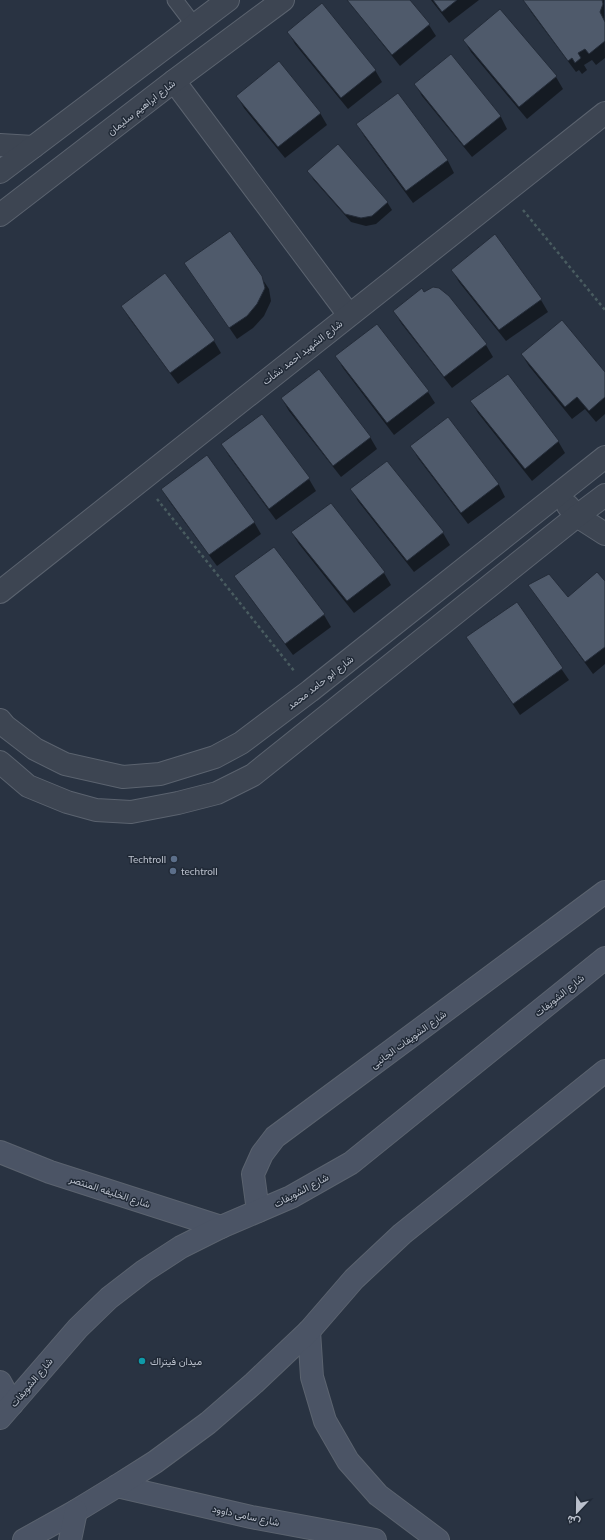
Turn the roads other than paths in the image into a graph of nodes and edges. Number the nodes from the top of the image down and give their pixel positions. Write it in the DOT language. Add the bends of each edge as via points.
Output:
graph roads {
  1 [pos="175,0"];
  2 [pos="228,0"];
  3 [pos="283,0"];
  4 [pos="194,25"];
  5 [pos="174,81"];
  6 [pos="605,113"];
  7 [pos="0,145"];
  8 [pos="33,147"];
  9 [pos="0,172"];
  10 [pos="0,215"];
  11 [pos="349,315"];
  12 [pos="605,457"];
  13 [pos="557,494"];
  14 [pos="605,495"];
  15 [pos="577,516"];
  16 [pos="605,534"];
  17 [pos="0,592"];
  18 [pos="0,720"];
  19 [pos="0,762"];
  20 [pos="605,892"];
  21 [pos="605,958"];
  22 [pos="605,1071"];
  23 [pos="0,1152"];
  24 [pos="258,1211"];
  25 [pos="221,1227"];
  26 [pos="309,1331"];
  27 [pos="0,1382"];
  28 [pos="4,1413"];
  29 [pos="117,1486"];
  30 [pos="76,1511"];
  31 [pos="24,1540"];
  32 [pos="70,1540"];
  33 [pos="375,1540"];
  34 [pos="438,1540"];
  1 -- 4 [label="lane"];
  2 -- 4 [label="street"];
  3 -- 5 [label="street, شارع ابراهيم سليمان"];
  4 -- 8 [label="street"];
  5 -- 10 [label="street, شارع ابراهيم سليمان"];
  5 -- 11 [label="street"];
  6 -- 11 [label="street, شارع الشهيد احمد نشأت"];
  7 -- 8 [label="street"];
  8 -- 9 [label="street"];
  11 -- 17 [label="street, شارع الشهيد احمد نشأت"];
  12 -- 13 [label="street, شارع ابو حامد محمد"];
  13 -- 15 [label="street"];
  13 -- 18 [label="street, شارع ابو حامد محمد" via="310,691 241,743 216,758 160,774 123,777 65,764 35,749"];
  14 -- 15 [label="street"];
  15 -- 16 [label="street"];
  15 -- 19 [label="street" via="253,775 217,793 178,804 130,812 96,810 67,802 28,786"];
  20 -- 24 [label="main road, شارع الشويفات الجانبى" via="275,1137 262,1154 253,1174"];
  21 -- 24 [label="main road, شارع الشويفات" via="351,1162 292,1197"];
  22 -- 26 [label="main road" via="402,1234 354,1279"];
  23 -- 25 [label="main road, شارع الخليفه المنتصر" via="50,1172"];
  24 -- 25 [label="main road, شارع الشويفات"];
  25 -- 28 [label="main road, شارع الشويفات" via="181,1247 109,1298 78,1328"];
  26 -- 29 [label="main road" via="208,1423"];
  26 -- 34 [label="main road" via="312,1377 325,1421 348,1461 378,1495"];
  27 -- 28 [label="main road"];
  29 -- 30 [label="main road"];
  29 -- 33 [label="main road, شارع سامى داوود" via="251,1517"];
  30 -- 31 [label="main road"];
  30 -- 32 [label="main road"];
}
